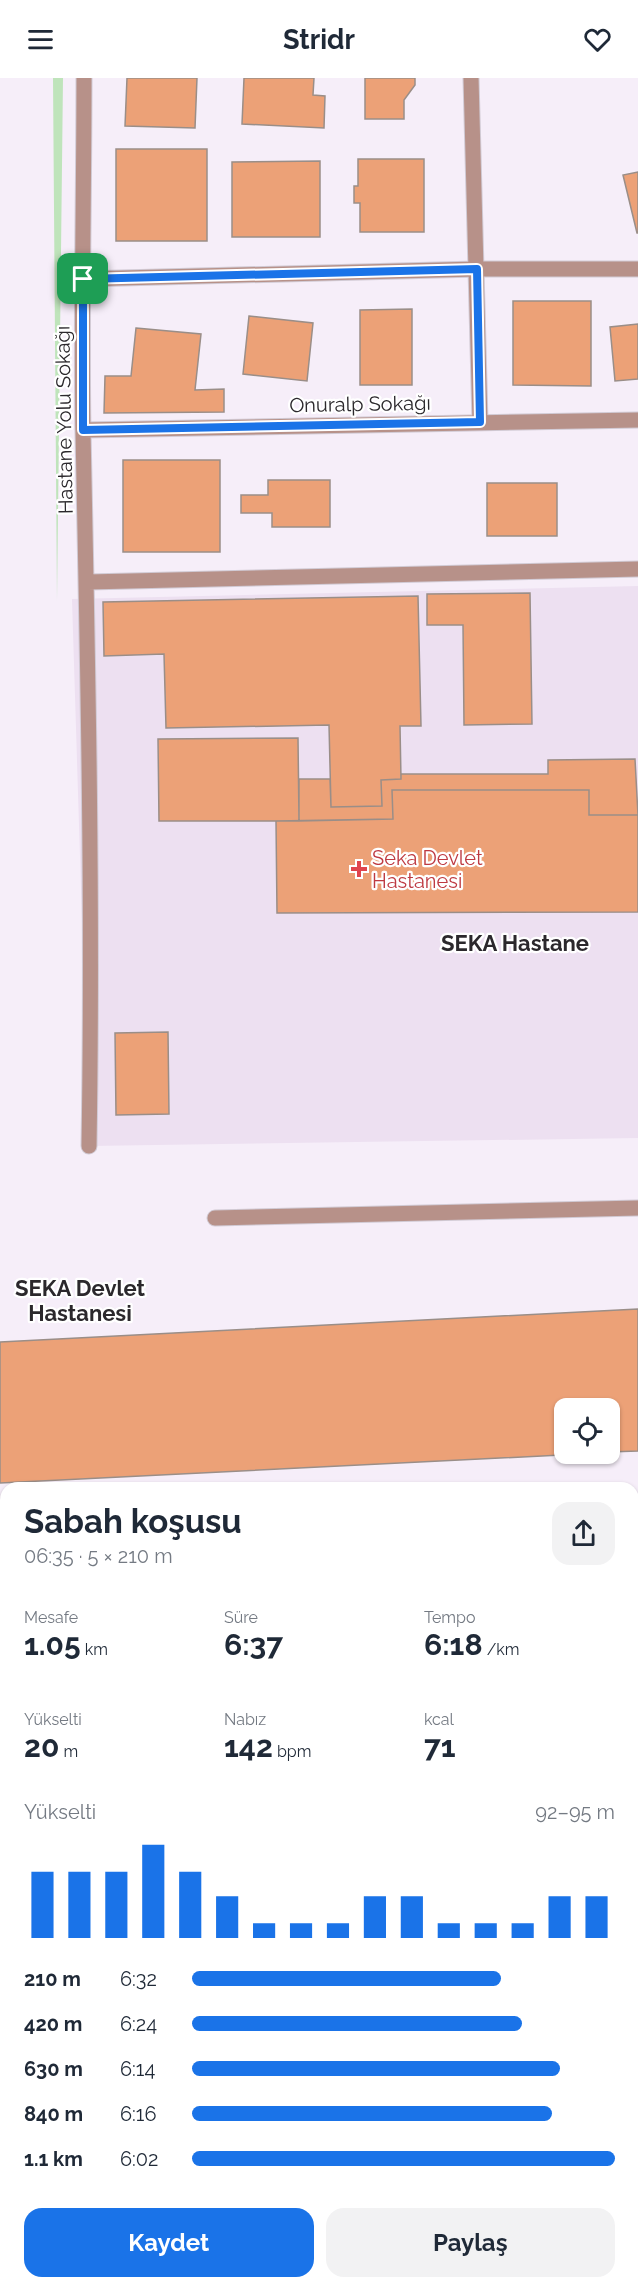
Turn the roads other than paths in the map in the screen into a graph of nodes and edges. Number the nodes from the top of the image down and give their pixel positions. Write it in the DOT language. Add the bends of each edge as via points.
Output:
graph roads {
  1 [pos="84,78"];
  2 [pos="471,78"];
  3 [pos="638,268"];
  4 [pos="477,269"];
  5 [pos="83,279"];
  6 [pos="638,420"];
  7 [pos="480,422"];
  8 [pos="83,430"];
  9 [pos="638,569"];
  10 [pos="88,582"];
  11 [pos="89,1146"];
  12 [pos="638,1208"];
  13 [pos="215,1218"];
  1 -- 5 [label="street, Hastane Yolu Sokağı"];
  2 -- 4 [label="street"];
  3 -- 4 [label="street"];
  4 -- 5 [label="street"];
  4 -- 7 [label="street"];
  5 -- 8 [label="street, Hastane Yolu Sokağı"];
  6 -- 7 [label="street, Onuralp Sokağı"];
  7 -- 8 [label="street, Onuralp Sokağı"];
  8 -- 10 [label="street, Hastane Yolu Sokağı"];
  9 -- 10 [label="street"];
  10 -- 11 [label="street, Hastane Yolu Sokağı" via="92,992"];
  12 -- 13 [label="street"];
}
